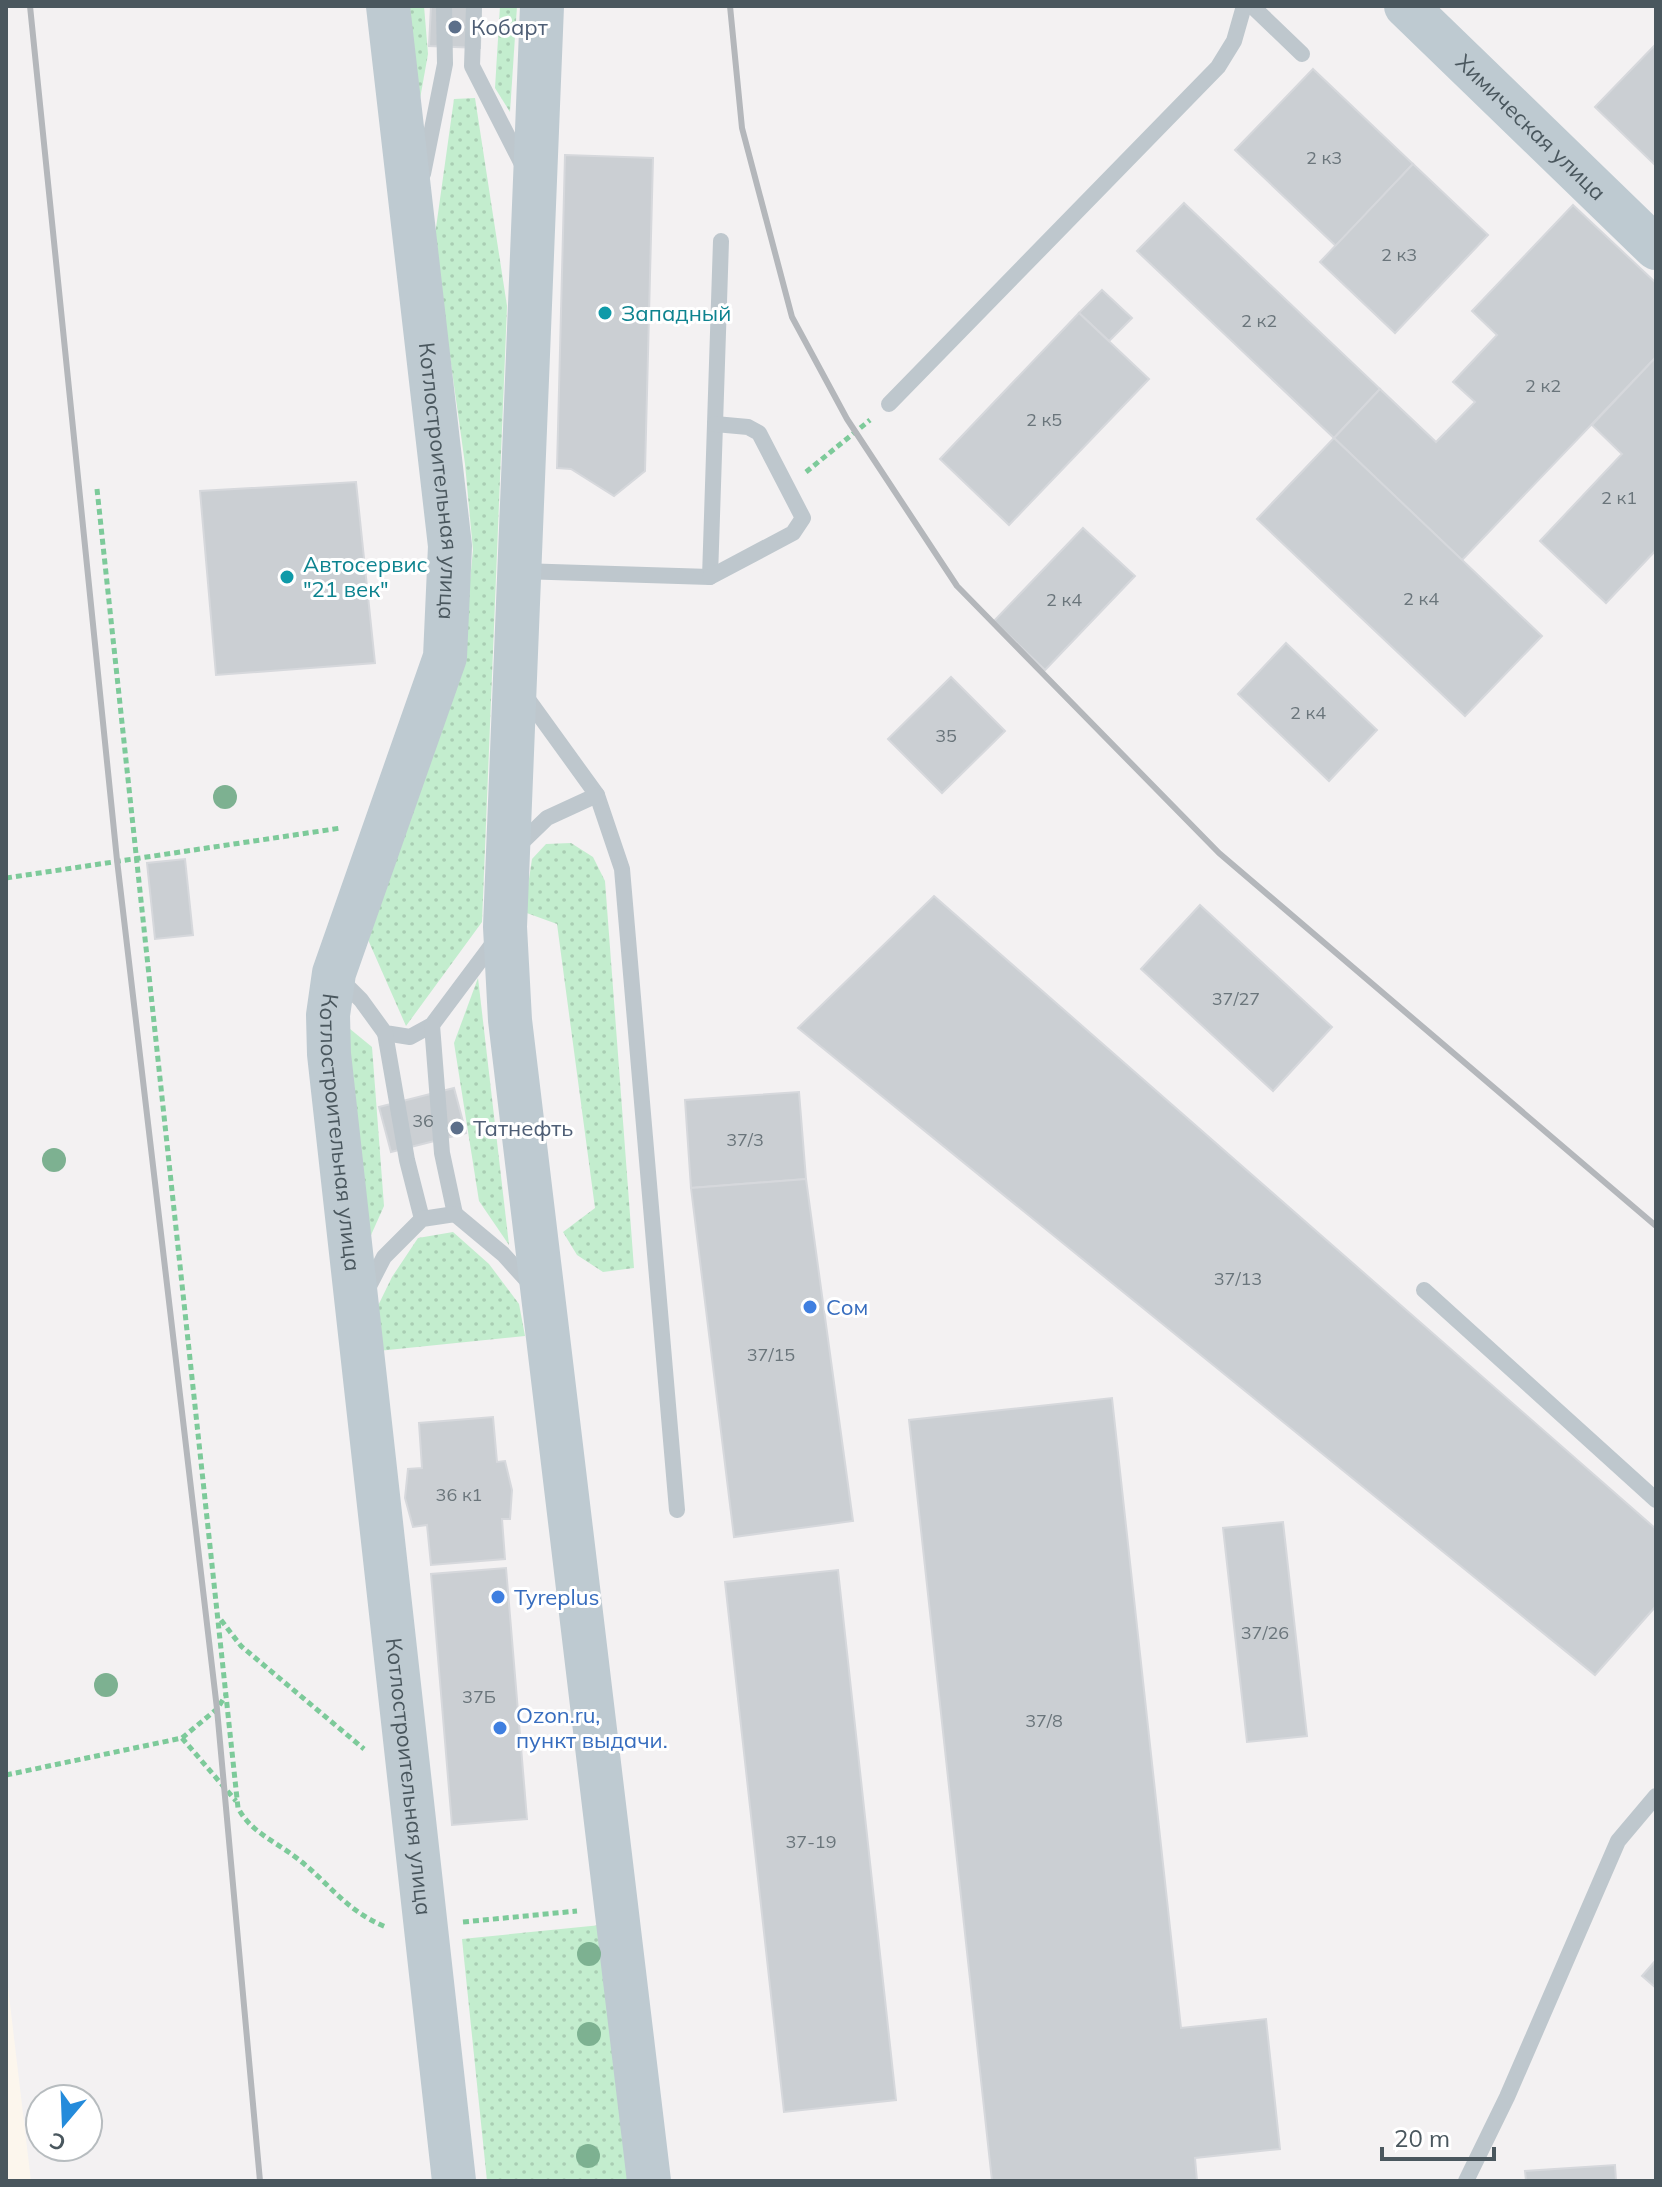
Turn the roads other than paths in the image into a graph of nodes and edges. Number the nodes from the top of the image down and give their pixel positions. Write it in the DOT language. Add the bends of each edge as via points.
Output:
graph roads {
  1 [pos="388,6"];
  2 [pos="444,6"];
  3 [pos="474,6"];
  4 [pos="542,6"];
  5 [pos="1244,6"];
  6 [pos="1252,6"];
  7 [pos="1406,6"];
  8 [pos="1302,54"];
  9 [pos="534,187"];
  10 [pos="414,214"];
  11 [pos="721,241"];
  12 [pos="1656,248"];
  13 [pos="889,404"];
  14 [pos="715,424"];
  15 [pos="518,570"];
  16 [pos="710,577"];
  17 [pos="515,682"];
  18 [pos="597,795"];
  19 [pos="507,857"];
  20 [pos="505,927"];
  21 [pos="334,973"];
  22 [pos="432,1025"];
  23 [pos="385,1033"];
  24 [pos="455,1214"];
  25 [pos="422,1219"];
  26 [pos="1424,1290"];
  27 [pos="543,1299"];
  28 [pos="357,1309"];
  29 [pos="1656,1500"];
  30 [pos="677,1510"];
  31 [pos="1656,1796"];
  32 [pos="454,2181"];
  33 [pos="649,2181"];
  34 [pos="1466,2181"];
  1 -- 10 [label="main road, Котлостроительная улица"];
  2 -- 10 [label="lane" via="445,64"];
  3 -- 9 [label="lane" via="472,66"];
  4 -- 9 [label="main road"];
  5 -- 13 [label="lane" via="1234,41 1218,67"];
  6 -- 8 [label="lane"];
  7 -- 12 [label="main road, Химическая улица"];
  9 -- 15 [label="main road"];
  10 -- 21 [label="main road, Котлостроительная улица" via="450,546 445,657"];
  11 -- 14 [label="lane"];
  14 -- 16 [label="lane"];
  14 -- 16 [label="lane" via="759,433 801,508 799,526"];
  15 -- 16 [label="lane"];
  15 -- 17 [label="main road"];
  17 -- 18 [label="lane"];
  17 -- 19 [label="main road"];
  18 -- 19 [label="lane" via="547,818"];
  18 -- 30 [label="lane" via="622,869"];
  19 -- 20 [label="main road"];
  20 -- 22 [label="lane"];
  20 -- 27 [label="main road" via="510,1020"];
  21 -- 23 [label="lane"];
  21 -- 28 [label="main road, Котлостроительная улица" via="329,1054"];
  22 -- 23 [label="lane" via="410,1037"];
  22 -- 24 [label="lane" via="442,1153"];
  23 -- 25 [label="lane"];
  24 -- 25 [label="lane"];
  24 -- 27 [label="lane" via="503,1254"];
  25 -- 28 [label="lane" via="384,1257"];
  26 -- 29 [label="lane"];
  27 -- 33 [label="main road"];
  28 -- 32 [label="main road, Котлостроительная улица"];
  31 -- 34 [label="lane" via="1618,1841"];
}
